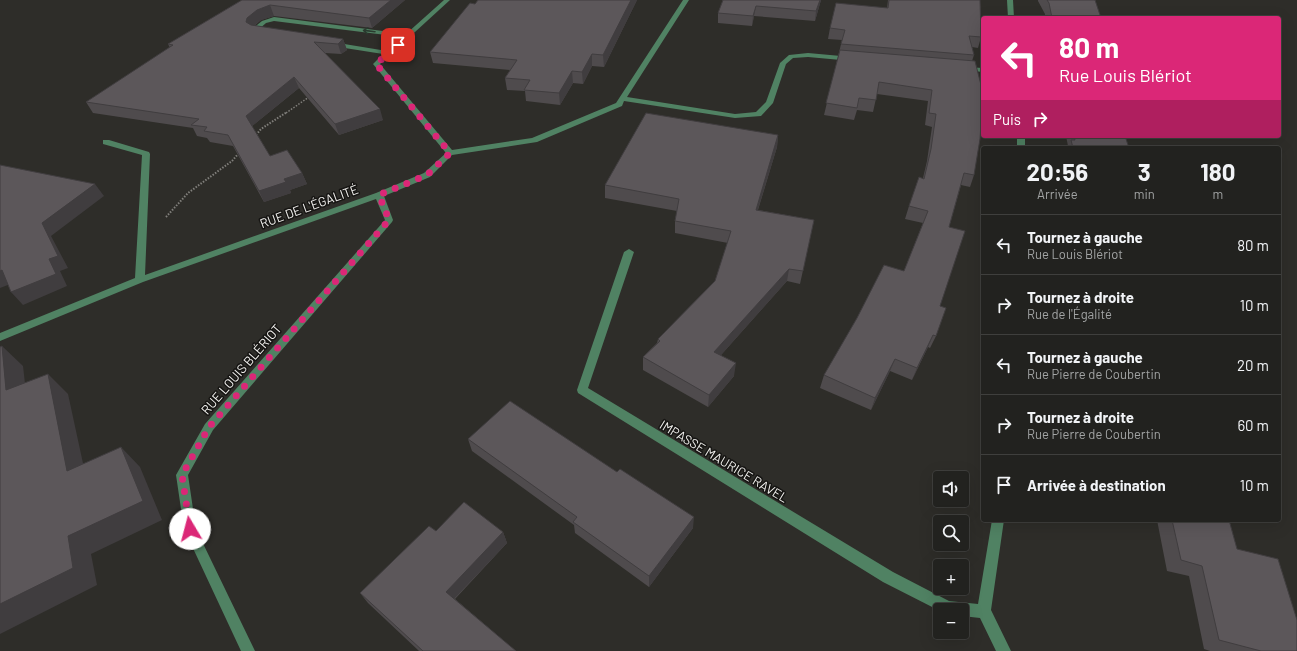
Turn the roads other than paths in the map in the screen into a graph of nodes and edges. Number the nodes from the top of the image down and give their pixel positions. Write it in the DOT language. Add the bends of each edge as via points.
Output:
graph roads {
  1 [pos="447,0"];
  2 [pos="686,0"];
  3 [pos="1010,0"];
  4 [pos="1011,16"];
  5 [pos="270,35"];
  6 [pos="407,36"];
  7 [pos="324,43"];
  8 [pos="388,53"];
  9 [pos="856,59"];
  10 [pos="959,68"];
  11 [pos="981,70"];
  12 [pos="623,99"];
  13 [pos="106,142"];
  14 [pos="450,153"];
  15 [pos="379,195"];
  16 [pos="629,252"];
  17 [pos="140,280"];
  18 [pos="0,337"];
  19 [pos="998,522"];
  20 [pos="984,611"];
  21 [pos="248,651"];
  22 [pos="1004,651"];
  1 -- 6 [label="street"];
  2 -- 12 [label="street"];
  3 -- 4 [label="street"];
  6 -- 5 [label="street, one-way" via="274,19 264,22 255,29 255,32"];
  6 -- 8 [label="street"];
  7 -- 8 [label="street"];
  8 -- 14 [label="street" via="376,64"];
  9 -- 12 [label="street" via="791,56 783,63 768,103 758,114 735,116"];
  10 -- 11 [label="street"];
  12 -- 14 [label="street" via="619,104 534,140"];
  13 -- 17 [label="street" via="146,154"];
  14 -- 15 [label="street, RUE DE L'ÉGALITÉ" via="427,175"];
  15 -- 17 [label="street, RUE DE L'ÉGALITÉ"];
  15 -- 21 [label="street, RUE LOUIS BLÉRIOT" via="389,220 209,427 182,475 190,529"];
  16 -- 20 [label="street, IMPASSE MAURICE RAVEL" via="582,390 888,577 948,608"];
  17 -- 18 [label="street, RUE DE L'ÉGALITÉ"];
  19 -- 20 [label="street"];
  20 -- 22 [label="street"];
}
